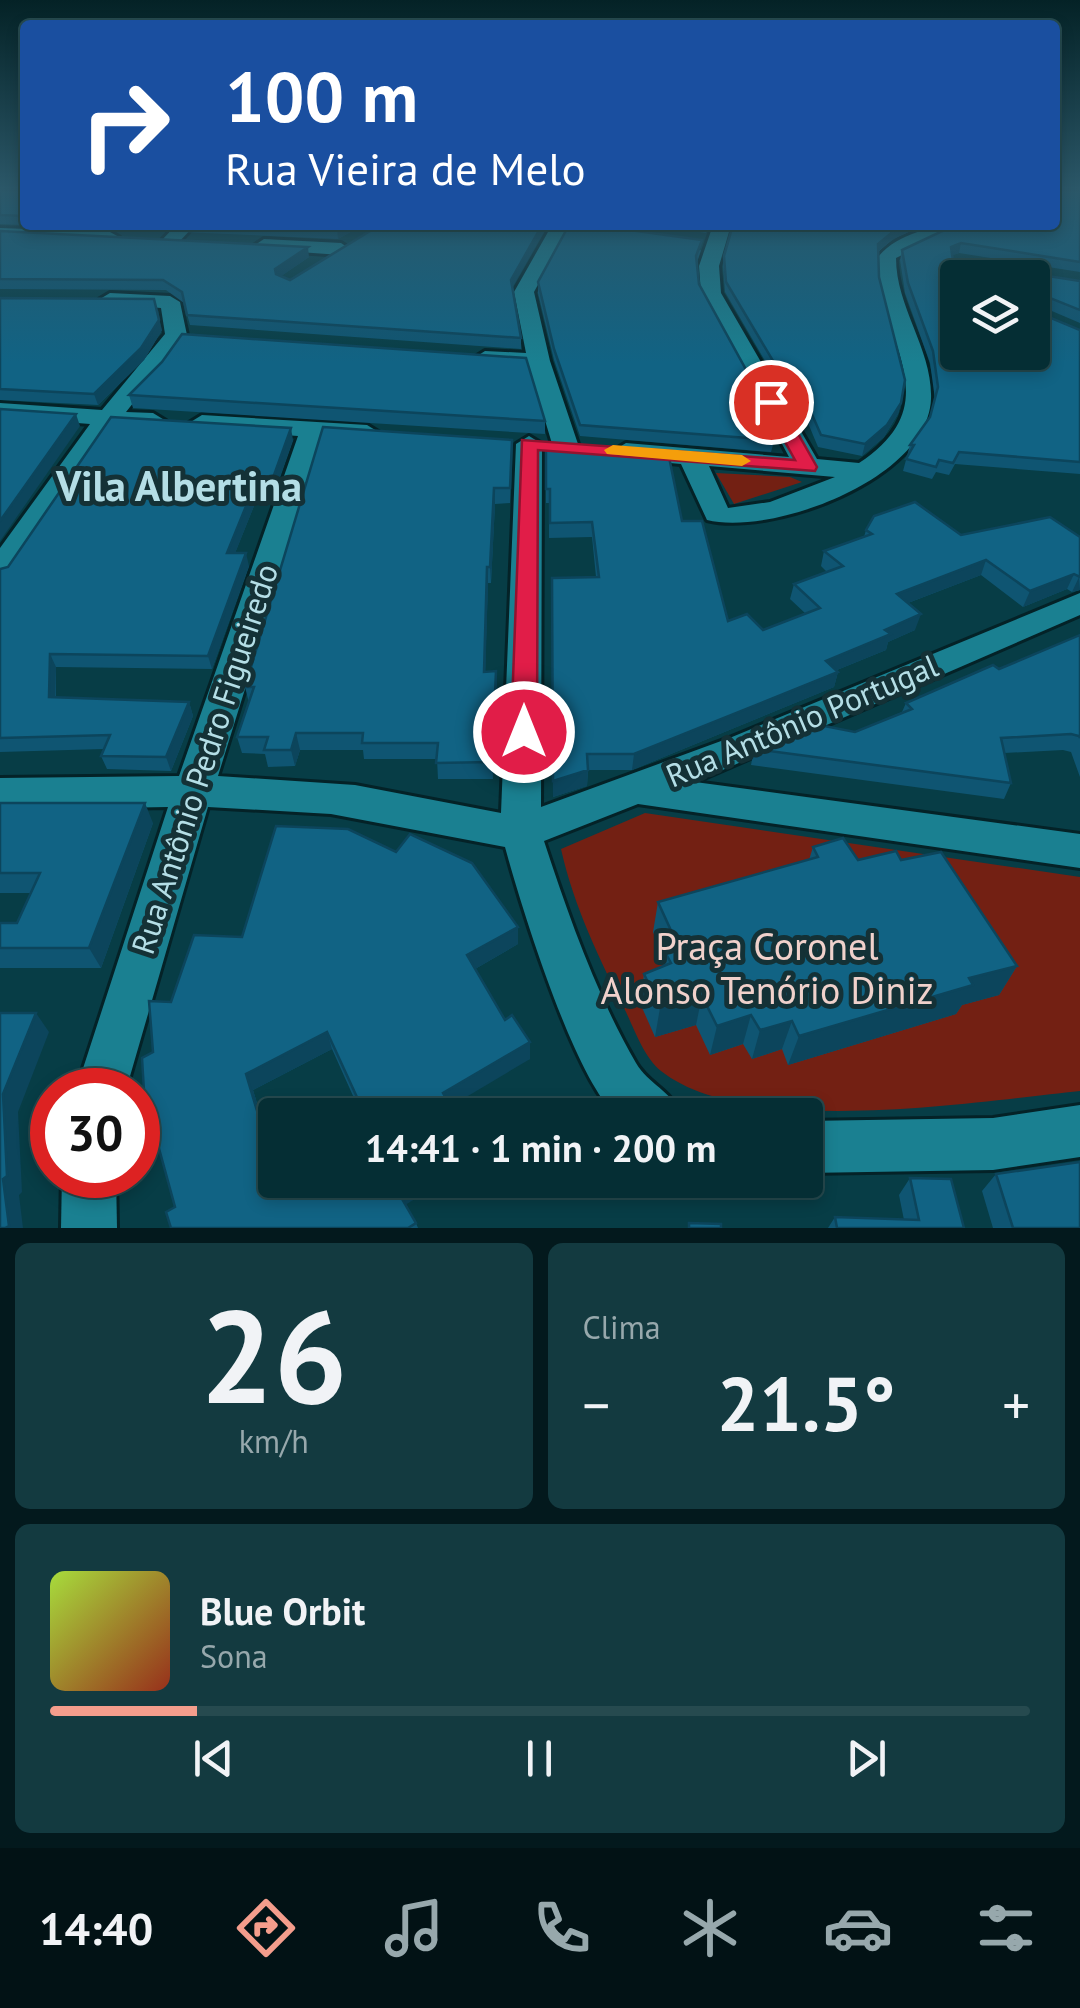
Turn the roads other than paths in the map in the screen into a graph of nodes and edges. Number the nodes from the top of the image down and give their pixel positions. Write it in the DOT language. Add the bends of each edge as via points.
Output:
graph roads {
  1 [pos="345,247"];
  2 [pos="547,247"];
  3 [pos="710,247"];
  4 [pos="902,247"];
  5 [pos="925,247"];
  6 [pos="938,253"];
  7 [pos="311,268"];
  8 [pos="92,299"];
  9 [pos="470,357"];
  10 [pos="539,361"];
  11 [pos="0,410"];
  12 [pos="104,419"];
  13 [pos="313,429"];
  14 [pos="397,435"];
  15 [pos="584,448"];
  16 [pos="691,456"];
  17 [pos="808,467"];
  18 [pos="860,471"];
  19 [pos="0,572"];
  20 [pos="1080,603"];
  21 [pos="638,790"];
  22 [pos="193,793"];
  23 [pos="0,794"];
  24 [pos="521,832"];
  25 [pos="1080,851"];
  26 [pos="108,1068"];
  27 [pos="634,1098"];
  28 [pos="1080,1131"];
  29 [pos="823,1147"];
  30 [pos="89,1198"];
  31 [pos="89,1228"];
  1 -- 7 [label="street"];
  2 -- 10 [label="street" via="524,286"];
  3 -- 17 [label="street" via="710,293"];
  4 -- 18 [label="street" via="886,262 919,388 918,410 900,442"];
  5 -- 6 [label="street"];
  8 -- 12 [label="street" via="170,302 186,335"];
  9 -- 10 [label="street"];
  10 -- 15 [label="street"];
  11 -- 12 [label="street"];
  12 -- 13 [label="street"];
  12 -- 19 [label="street"];
  13 -- 14 [label="street"];
  13 -- 22 [label="street, Rua Antônio Pedro Figueiredo"];
  15 -- 16 [label="street"];
  15 -- 24 [label="street" via="519,443"];
  16 -- 17 [label="street"];
  16 -- 18 [label="street" via="717,514 725,517 784,506"];
  17 -- 18 [label="street"];
  20 -- 21 [label="street, Rua Antônio Portugal"];
  21 -- 24 [label="street, Rua Antônio Portugal"];
  21 -- 25 [label="street"];
  22 -- 23 [label="street"];
  22 -- 24 [label="street" via="336,798"];
  22 -- 26 [label="street, Rua Antônio Pedro Figueiredo"];
  24 -- 27 [label="street" via="585,1012 620,1086"];
  28 -- 29 [label="street" via="993,1144"];
  30 -- 31 [label="street"];
}
